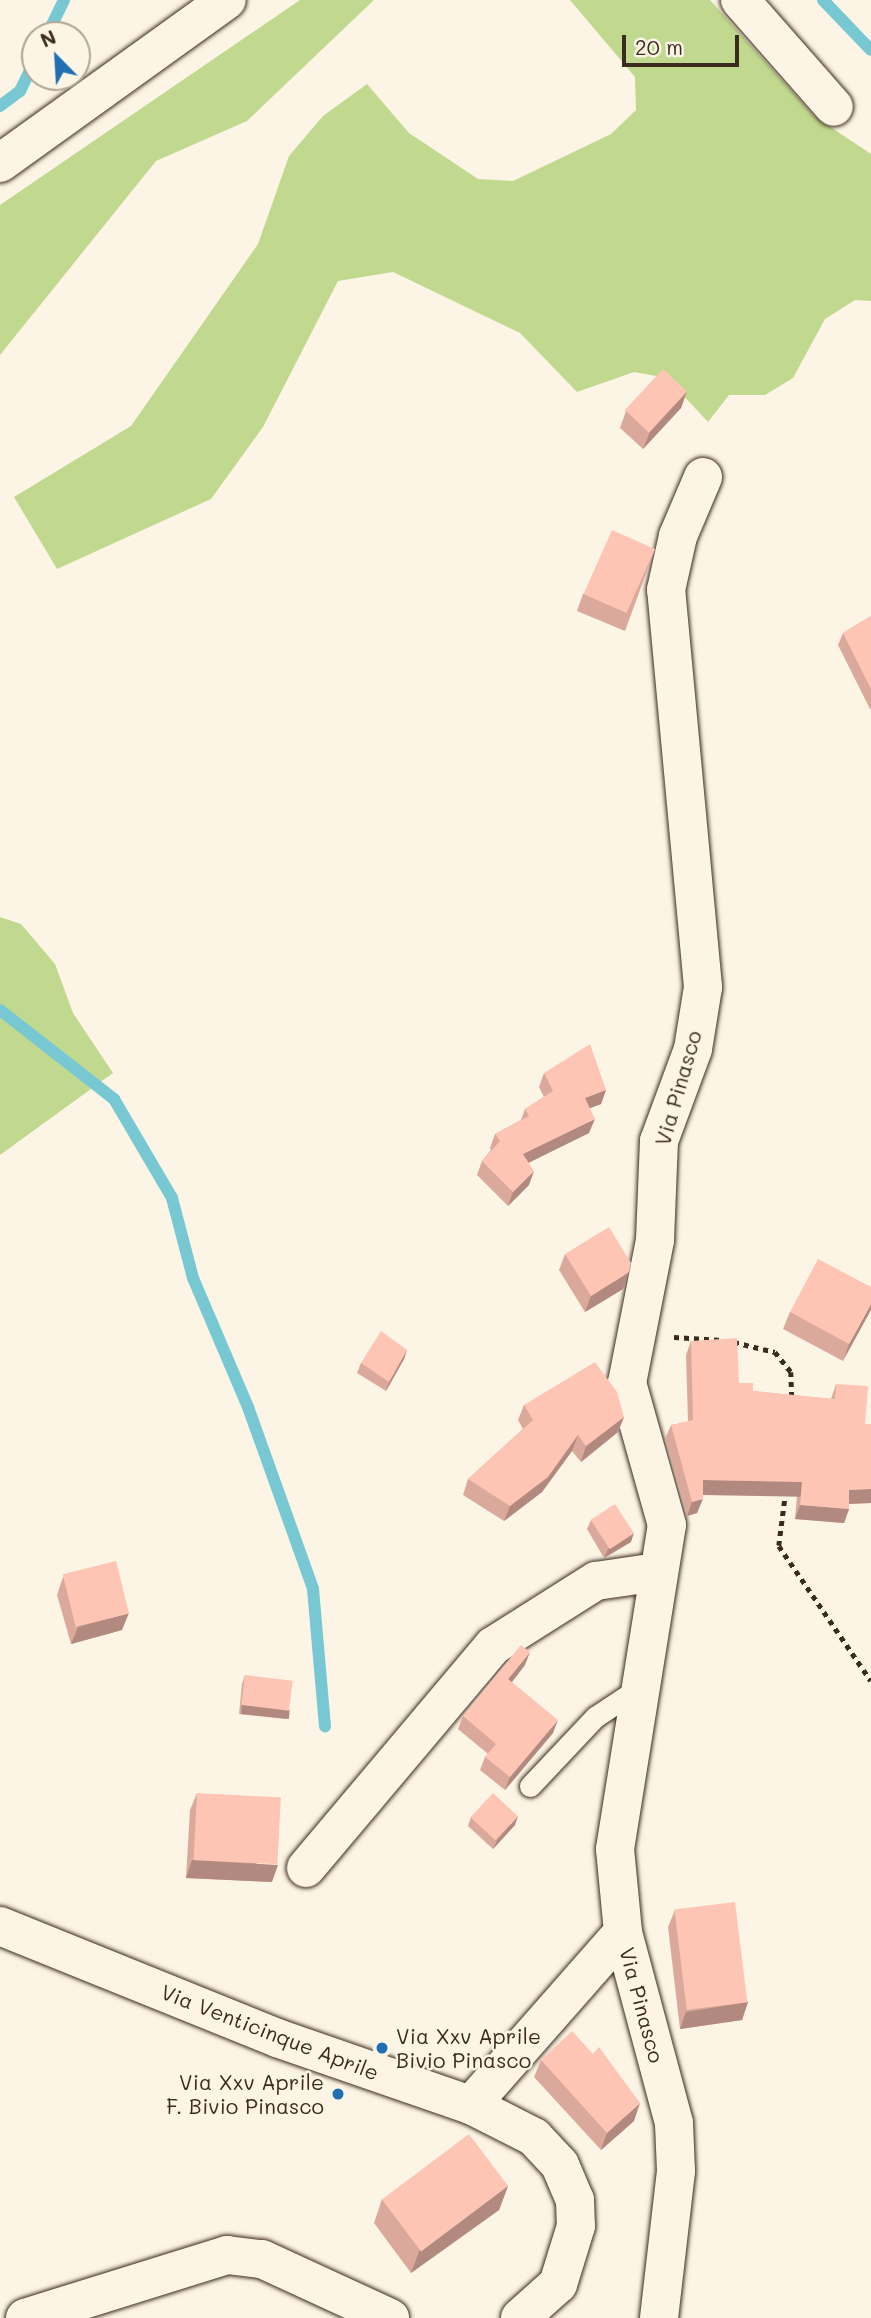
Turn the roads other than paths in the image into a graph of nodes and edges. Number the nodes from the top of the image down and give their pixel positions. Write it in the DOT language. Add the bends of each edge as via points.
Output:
graph roads {
  1 [pos="227,0"];
  2 [pos="740,0"];
  3 [pos="834,107"];
  4 [pos="0,163"];
  5 [pos="703,477"];
  6 [pos="658,1572"];
  7 [pos="636,1690"];
  8 [pos="530,1786"];
  9 [pos="306,1868"];
  10 [pos="0,1926"];
  11 [pos="623,1932"];
  12 [pos="471,2105"];
  13 [pos="25,2318"];
  14 [pos="390,2318"];
  15 [pos="520,2318"];
  16 [pos="659,2318"];
  1 -- 4 [label="street"];
  2 -- 3 [label="street"];
  5 -- 6 [label="street, Via Pinasco" via="678,536 666,590 703,987 693,1049 659,1141 655,1240 627,1382 667,1525"];
  6 -- 7 [label="street, Via Pinasco"];
  6 -- 9 [label="street" via="596,1581 493,1646"];
  7 -- 8 [label="lane" via="595,1717"];
  7 -- 11 [label="street, Via Pinasco" via="615,1849"];
  10 -- 12 [label="street, Via Venticinque Aprile" via="277,2038"];
  11 -- 12 [label="street"];
  11 -- 16 [label="street, Via Pinasco" via="674,2123 676,2171"];
  12 -- 15 [label="street, Via Venticinque Aprile" via="534,2137 560,2165 575,2200 572,2250 558,2284"];
  13 -- 14 [label="street" via="227,2255 262,2259"];
}
